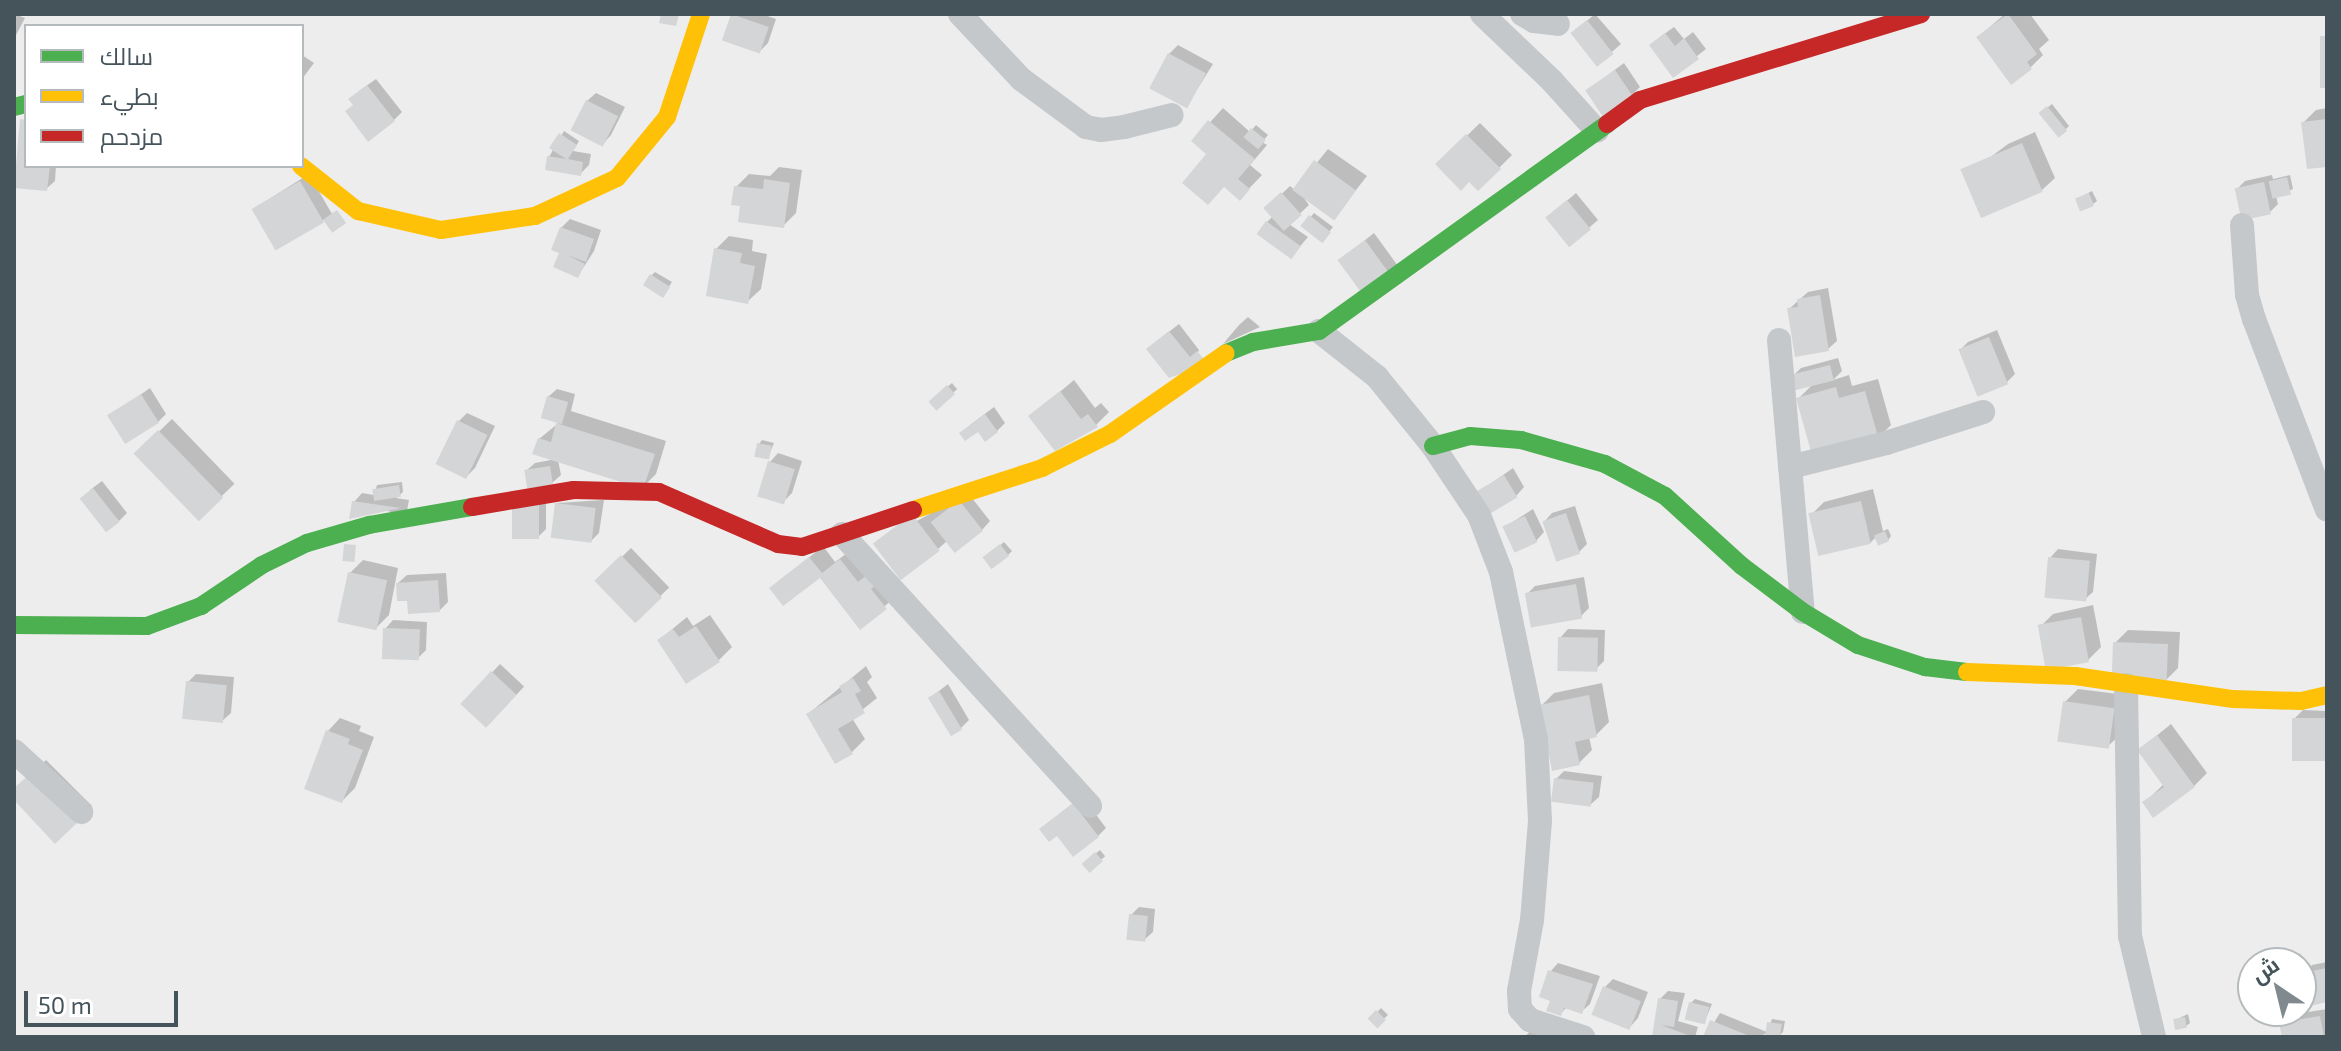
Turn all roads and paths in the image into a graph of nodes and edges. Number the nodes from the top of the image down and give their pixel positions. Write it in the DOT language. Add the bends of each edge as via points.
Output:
graph roads {
  1 [pos="701,14"];
  2 [pos="960,14"];
  3 [pos="1482,14"];
  4 [pos="1522,14"];
  5 [pos="1921,14"];
  6 [pos="1558,24"];
  7 [pos="1172,115"];
  8 [pos="1597,131"];
  9 [pos="304,168"];
  10 [pos="2242,225"];
  11 [pos="1319,331"];
  12 [pos="1779,340"];
  13 [pos="1983,412"];
  14 [pos="1433,446"];
  15 [pos="1790,467"];
  16 [pos="2327,510"];
  17 [pos="842,534"];
  18 [pos="1803,612"];
  19 [pos="14,625"];
  20 [pos="2126,685"];
  21 [pos="2327,696"];
  22 [pos="14,751"];
  23 [pos="1090,806"];
  24 [pos="81,812"];
  25 [pos="1583,1037"];
  26 [pos="2154,1037"];
  1 -- 9 [label="street" via="667,117 617,178 535,216 441,230 358,211"];
  2 -- 7 [label="street" via="1021,79 1086,127 1112,129"];
  3 -- 8 [label="street"];
  4 -- 6 [label="street"];
  5 -- 8 [label="street" via="1640,100"];
  8 -- 11 [label="street"];
  10 -- 16 [label="street" via="2247,295"];
  11 -- 14 [label="street" via="1377,377"];
  11 -- 17 [label="street" via="1253,342 1219,356 1110,434 1042,468"];
  12 -- 15 [label="street"];
  13 -- 15 [label="street"];
  14 -- 18 [label="street" via="1470,436 1521,440 1605,464 1665,496 1742,566"];
  14 -- 25 [label="street" via="1479,515 1501,572 1536,739 1540,821 1520,1009 1530,1020"];
  15 -- 18 [label="street"];
  17 -- 19 [label="street" via="790,547 659,492 574,490 369,525 307,543 262,565 201,606 147,626"];
  17 -- 23 [label="street"];
  18 -- 20 [label="street" via="1858,645 1925,667 2075,676"];
  20 -- 21 [label="street" via="2233,699 2301,701"];
  20 -- 26 [label="street" via="2130,936"];
  22 -- 24 [label="street"];
}
